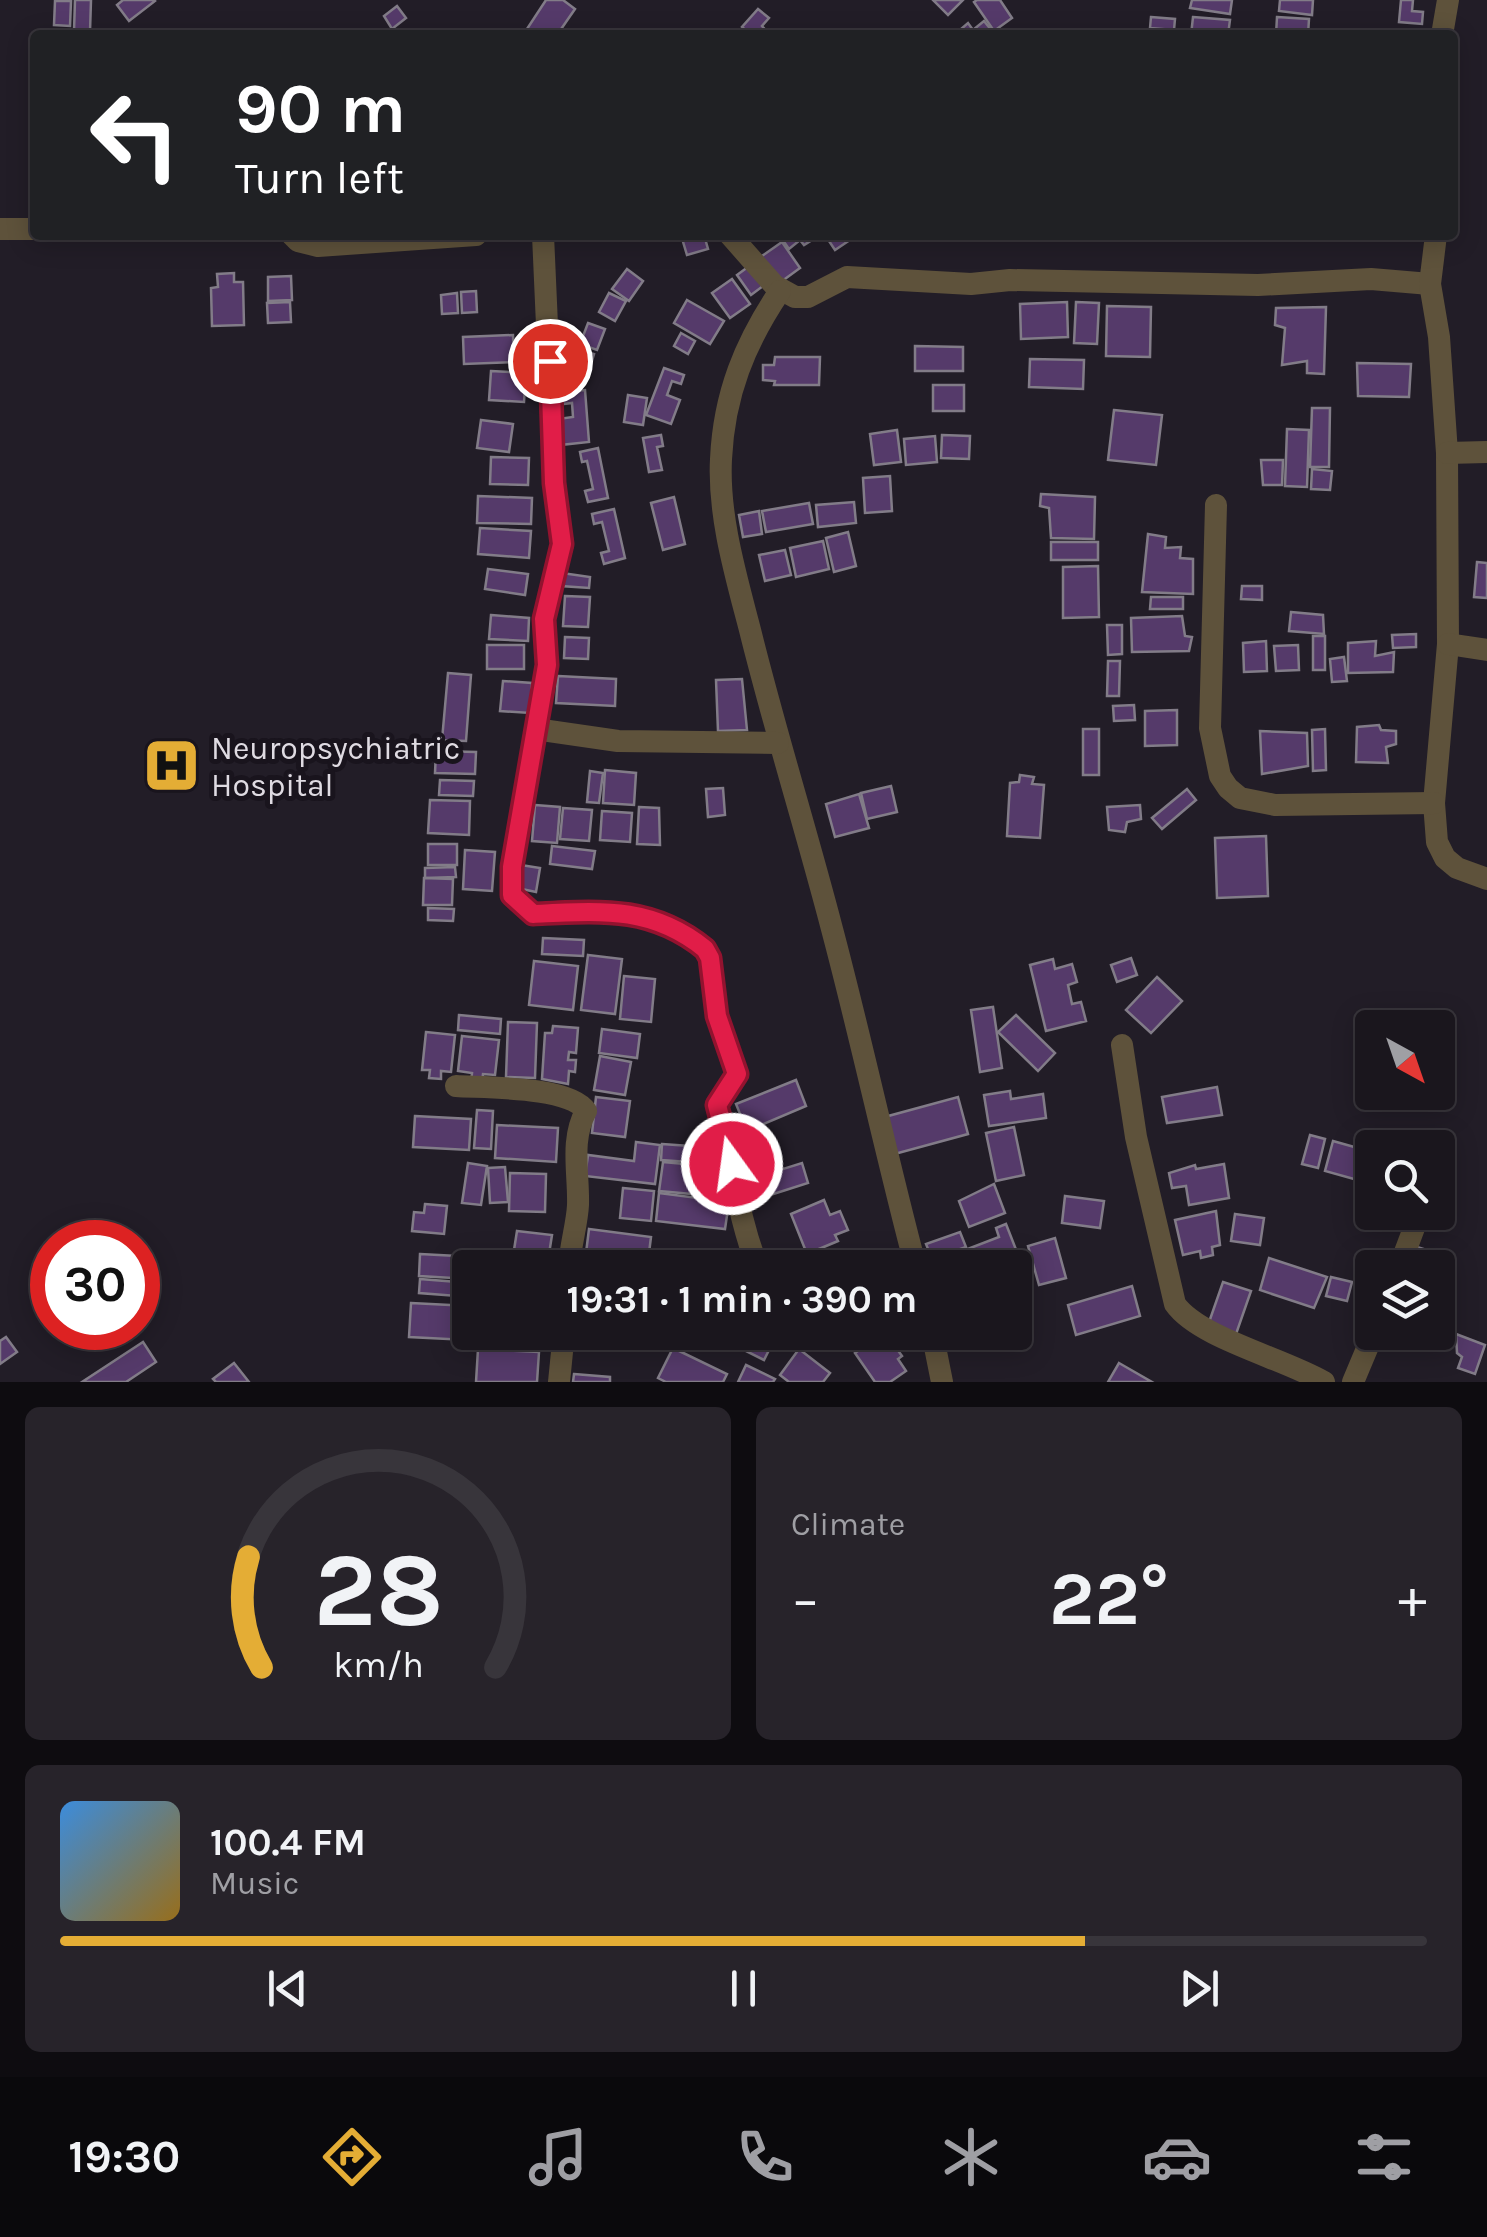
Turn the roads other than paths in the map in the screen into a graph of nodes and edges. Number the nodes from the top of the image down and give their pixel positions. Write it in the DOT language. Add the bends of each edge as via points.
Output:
graph roads {
  1 [pos="1448,0"];
  2 [pos="1443,30"];
  3 [pos="0,229"];
  4 [pos="30,229"];
  5 [pos="297,240"];
  6 [pos="404,240"];
  7 [pos="542,240"];
  8 [pos="734,240"];
  9 [pos="1435,240"];
  10 [pos="1430,284"];
  11 [pos="780,291"];
  12 [pos="1447,452"];
  13 [pos="1487,452"];
  14 [pos="1216,505"];
  15 [pos="1448,644"];
  16 [pos="1487,650"];
  17 [pos="535,729"];
  18 [pos="778,743"];
  19 [pos="1434,802"];
  20 [pos="1487,879"];
  21 [pos="1122,1045"];
  22 [pos="456,1086"];
  23 [pos="571,1250"];
  24 [pos="751,1250"];
  25 [pos="912,1250"];
  26 [pos="562,1350"];
  27 [pos="936,1350"];
  28 [pos="1366,1350"];
  29 [pos="559,1382"];
  30 [pos="942,1382"];
  31 [pos="1324,1382"];
  32 [pos="1353,1382"];
  1 -- 2 [label="street"];
  3 -- 4 [label="street"];
  5 -- 6 [label="street" via="318,246"];
  7 -- 17 [label="street" via="562,544 544,619 547,665"];
  8 -- 11 [label="street"];
  9 -- 10 [label="street"];
  10 -- 11 [label="street" via="847,278 808,296"];
  10 -- 12 [label="street"];
  11 -- 18 [label="street" via="734,374 721,461 730,548"];
  12 -- 13 [label="street"];
  12 -- 15 [label="street"];
  14 -- 19 [label="street" via="1210,728 1228,788 1252,802 1275,805"];
  15 -- 16 [label="street"];
  15 -- 19 [label="street"];
  17 -- 18 [label="street" via="618,741"];
  17 -- 24 [label="street" via="512,895 533,914 638,915 705,949 737,1074 717,1105"];
  18 -- 25 [label="street"];
  19 -- 20 [label="street" via="1445,858"];
  21 -- 31 [label="street" via="1175,1304 1200,1327"];
  22 -- 23 [label="street" via="563,1096 582,1104"];
  26 -- 29 [label="street"];
  27 -- 30 [label="street"];
  28 -- 32 [label="street"];
}
